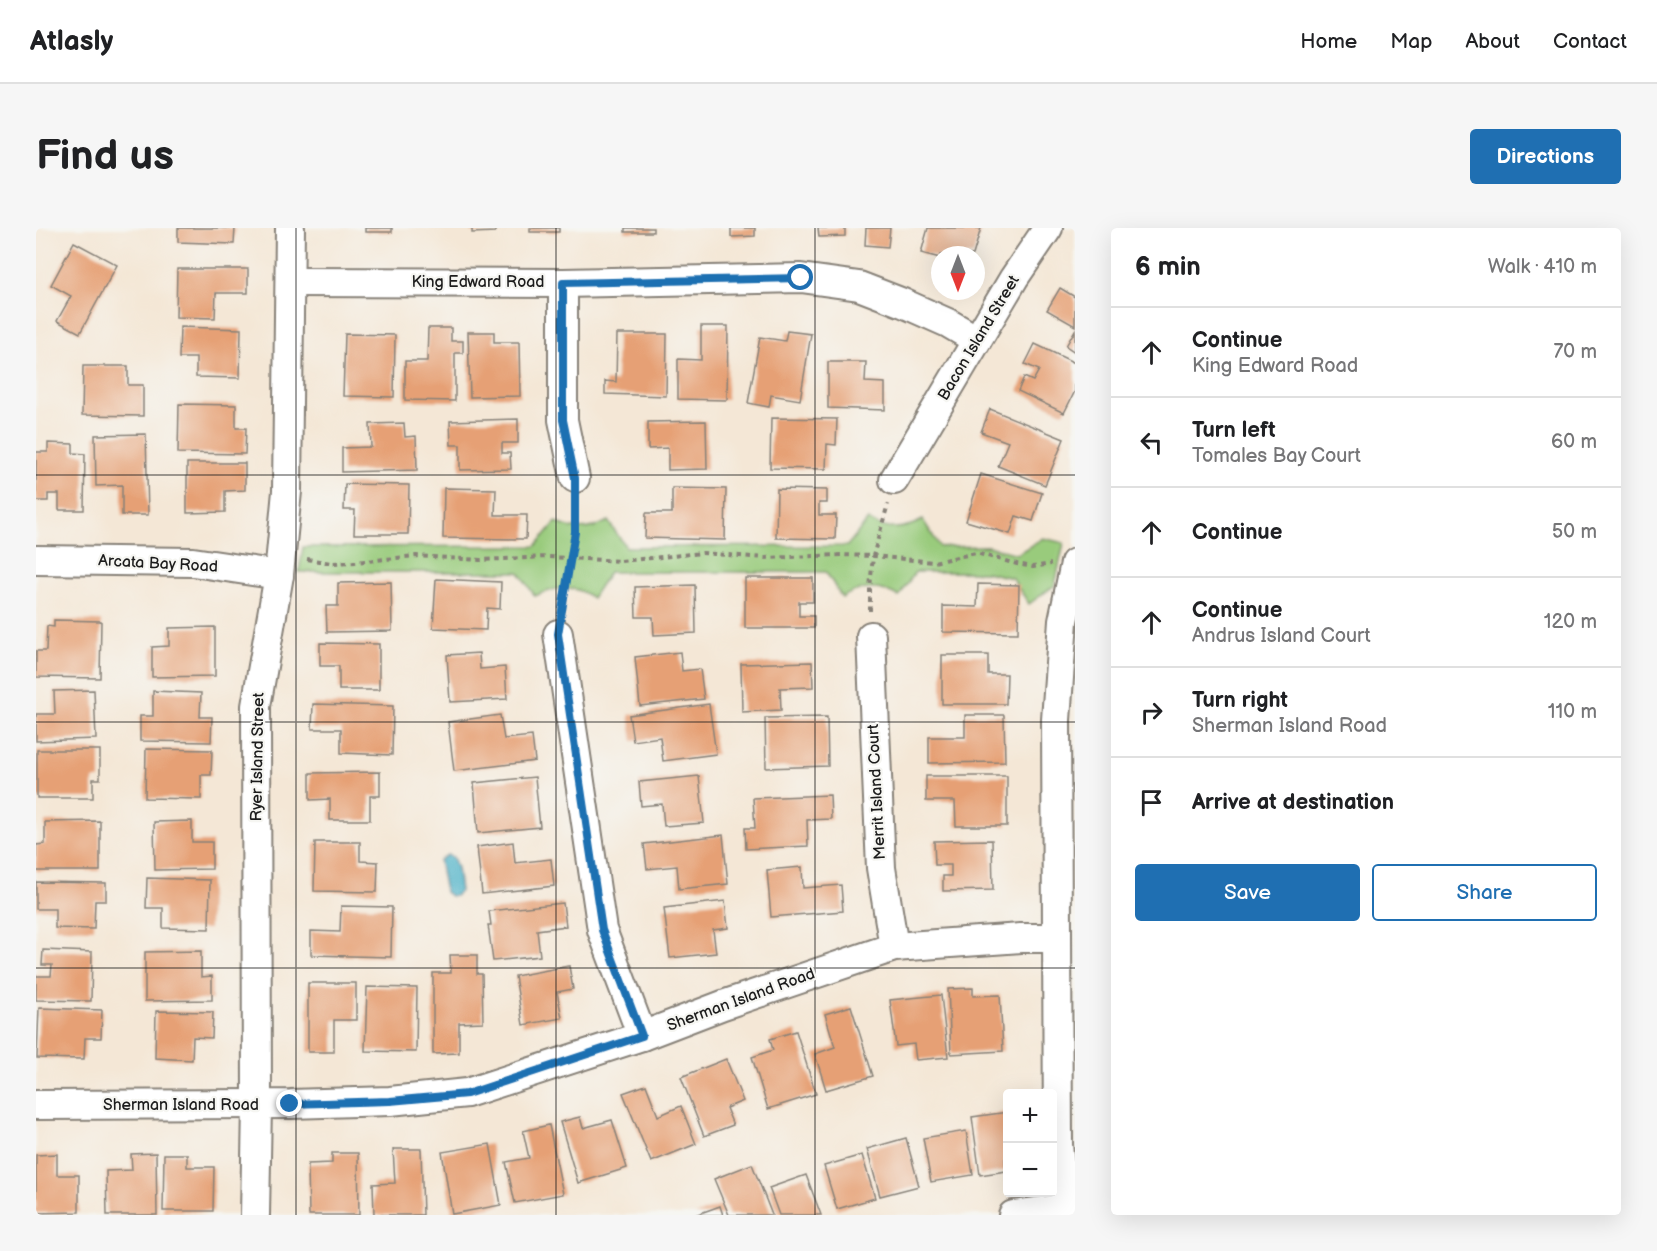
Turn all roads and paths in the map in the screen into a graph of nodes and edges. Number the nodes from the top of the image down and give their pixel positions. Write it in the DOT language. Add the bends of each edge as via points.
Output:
graph roads {
  1 [pos="290,228"];
  2 [pos="1048,228"];
  3 [pos="290,282"];
  4 [pos="563,283"];
  5 [pos="977,340"];
  6 [pos="575,478"];
  7 [pos="894,480"];
  8 [pos="873,556"];
  9 [pos="571,558"];
  10 [pos="307,559"];
  11 [pos="36,560"];
  12 [pos="1068,563"];
  13 [pos="279,575"];
  14 [pos="558,634"];
  15 [pos="871,636"];
  16 [pos="1056,938"];
  17 [pos="894,947"];
  18 [pos="642,1036"];
  19 [pos="36,1105"];
  20 [pos="257,1105"];
  21 [pos="1064,1212"];
  22 [pos="255,1215"];
  23 [pos="1013,1215"];
  1 -- 3 [label="street, Ryer Island Street"];
  2 -- 5 [label="street, Bacon Island Street"];
  3 -- 4 [label="street, King Edward Road"];
  3 -- 13 [label="street, Ryer Island Street" via="287,491"];
  4 -- 5 [label="street, King Edward Road" via="801,278 859,286 948,323"];
  4 -- 6 [label="street" via="563,420"];
  5 -- 7 [label="street, Bacon Island Street"];
  6 -- 9 [label="path"];
  7 -- 8 [label="path"];
  8 -- 9 [label="path" via="765,558 702,553 621,561"];
  8 -- 12 [label="path" via="934,562 976,553 1033,567"];
  8 -- 15 [label="path"];
  9 -- 10 [label="path" via="480,560 416,556 356,562"];
  9 -- 14 [label="path"];
  11 -- 13 [label="street, Arcata Bay Road" via="193,562"];
  12 -- 16 [label="street" via="1056,720"];
  13 -- 20 [label="street, Ryer Island Street" via="256,706"];
  14 -- 18 [label="street" via="602,930"];
  15 -- 17 [label="street, Merrit Island Court" via="881,868"];
  16 -- 17 [label="street, Sherman Island Road"];
  16 -- 21 [label="street" via="1058,1145"];
  17 -- 18 [label="street, Sherman Island Road"];
  18 -- 20 [label="street, Sherman Island Road" via="467,1094"];
  19 -- 20 [label="street, Sherman Island Road"];
  20 -- 22 [label="street, Ryer Island Street"];
  21 -- 23 [label="street"];
}
